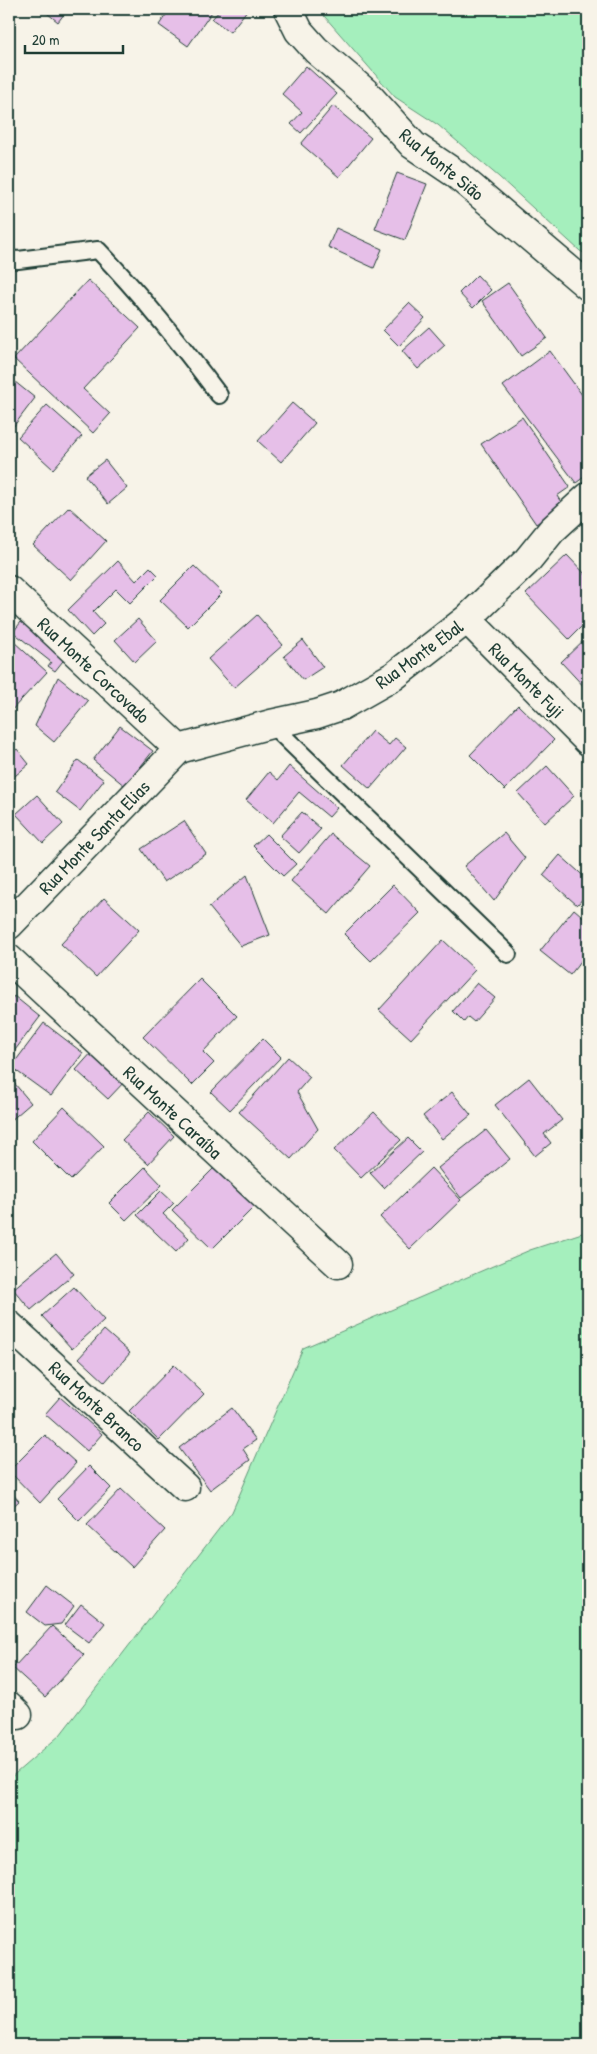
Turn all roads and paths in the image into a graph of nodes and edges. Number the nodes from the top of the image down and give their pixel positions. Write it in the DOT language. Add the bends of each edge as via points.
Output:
graph roads {
  1 [pos="288,9"];
  2 [pos="9,259"];
  3 [pos="588,286"];
  4 [pos="219,395"];
  5 [pos="588,497"];
  6 [pos="9,590"];
  7 [pos="466,619"];
  8 [pos="271,724"];
  9 [pos="588,741"];
  10 [pos="179,749"];
  11 [pos="9,925"];
  12 [pos="508,954"];
  13 [pos="9,959"];
  14 [pos="338,1264"];
  15 [pos="9,1325"];
  16 [pos="185,1487"];
  1 -- 3 [label="street, Rua Monte Sião" via="299,31 316,50 365,92 413,144 456,174"];
  2 -- 4 [label="lane" via="98,250 163,322"];
  5 -- 7 [label="street, Rua Monte Ebal"];
  6 -- 10 [label="street, Rua Monte Corcovado"];
  7 -- 8 [label="street, Rua Monte Ebal" via="394,676 341,706"];
  7 -- 9 [label="street, Rua Monte Fuji"];
  8 -- 10 [label="street, Rua Monte Ebal"];
  8 -- 12 [label="lane"];
  10 -- 11 [label="street, Rua Monte Santa Elias"];
  13 -- 14 [label="street, Rua Monte Caraíba"];
  15 -- 16 [label="street, Rua Monte Branco"];
}
